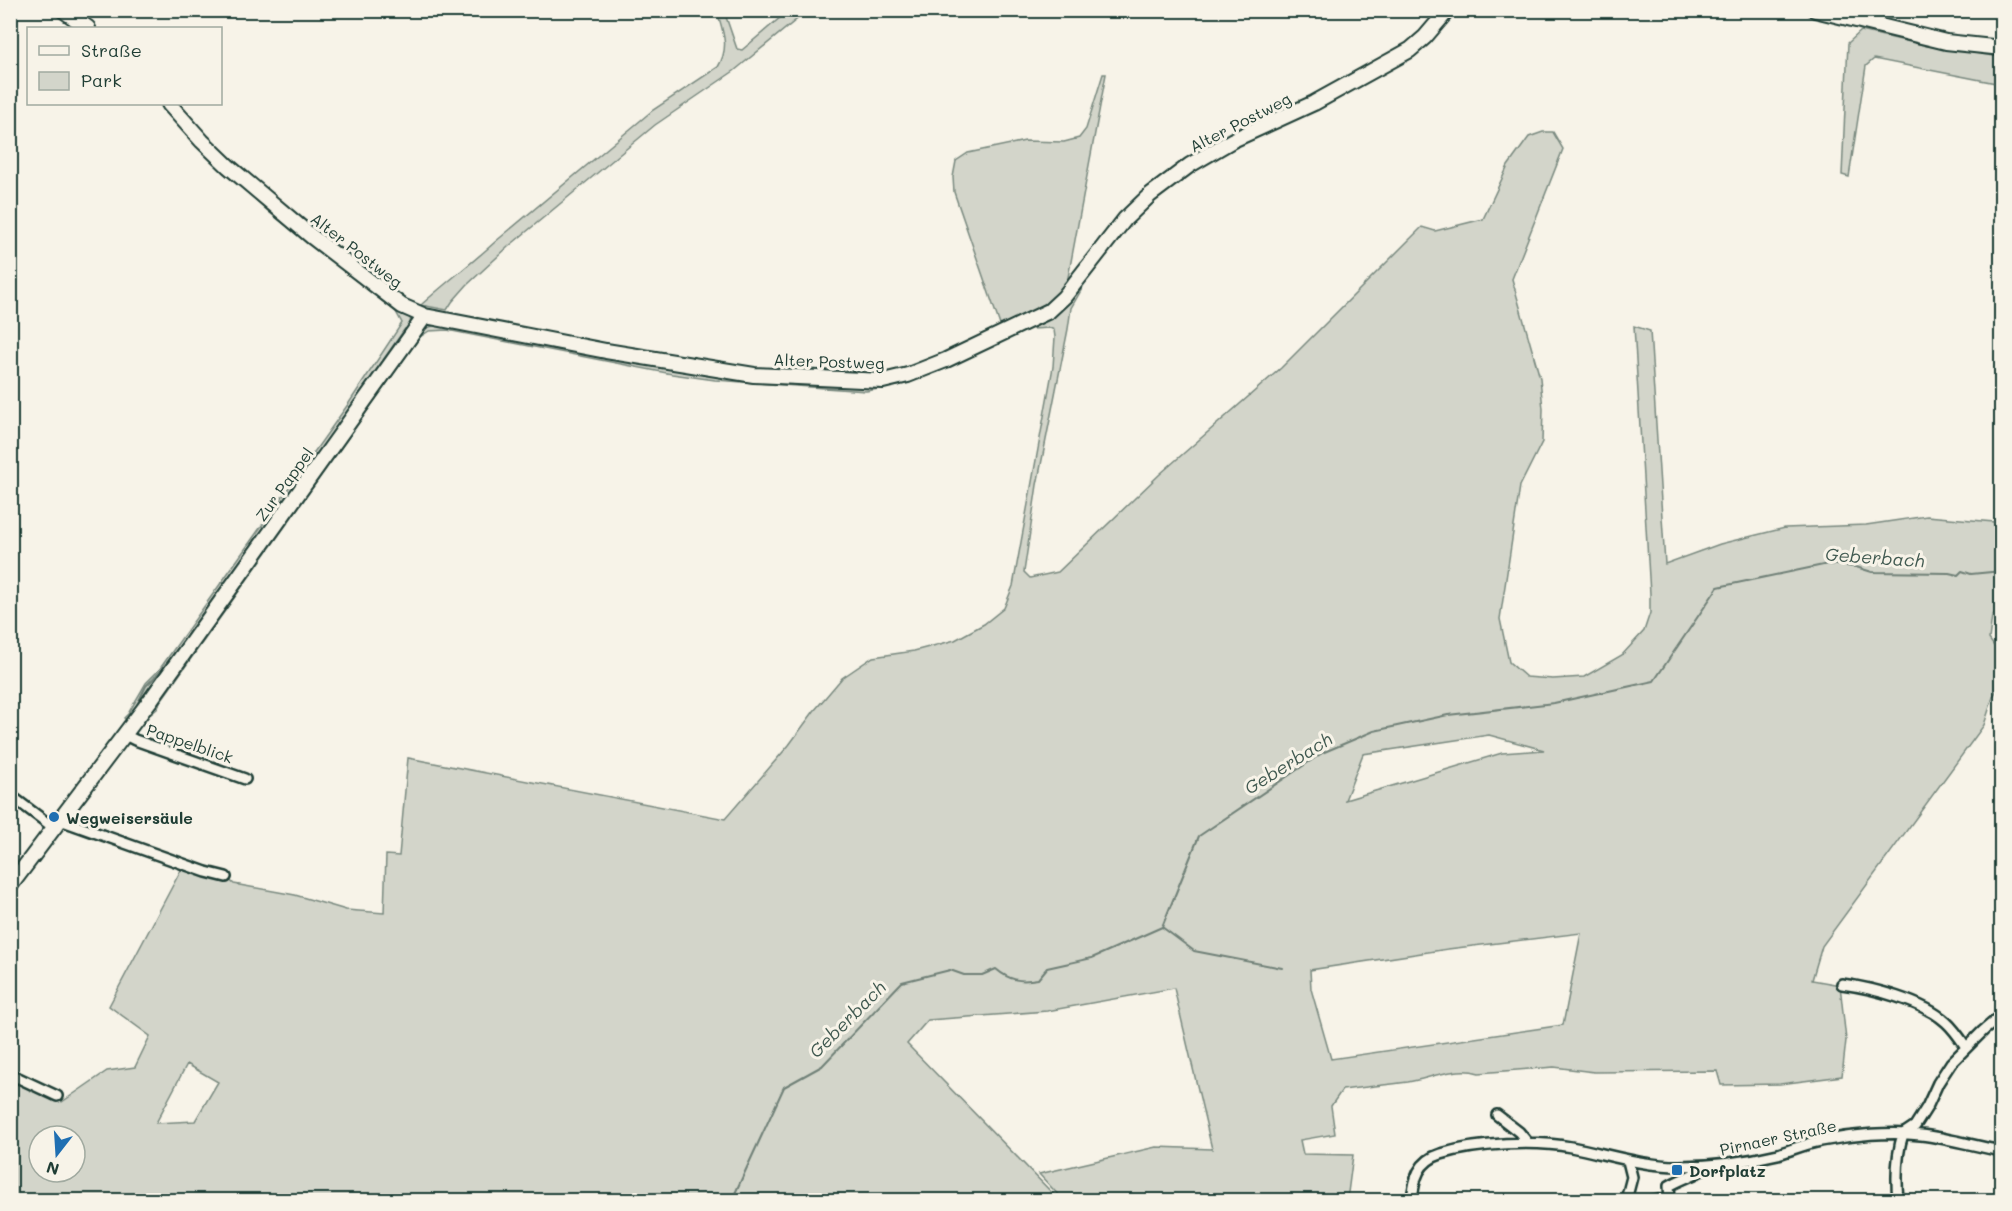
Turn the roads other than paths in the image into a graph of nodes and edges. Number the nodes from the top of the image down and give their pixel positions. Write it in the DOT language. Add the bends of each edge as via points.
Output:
graph roads {
  1 [pos="63,10"];
  2 [pos="1448,10"];
  3 [pos="1815,10"];
  4 [pos="87,27"];
  5 [pos="2001,48"];
  6 [pos="170,105"];
  7 [pos="424,316"];
  8 [pos="125,735"];
  9 [pos="245,778"];
  10 [pos="10,795"];
  11 [pos="57,824"];
  12 [pos="226,877"];
  13 [pos="10,886"];
  14 [pos="1842,984"];
  15 [pos="2001,1016"];
  16 [pos="1966,1047"];
  17 [pos="10,1074"];
  18 [pos="57,1096"];
  19 [pos="1497,1115"];
  20 [pos="1903,1134"];
  21 [pos="1528,1143"];
  22 [pos="2001,1151"];
  23 [pos="1628,1161"];
  24 [pos="1709,1165"];
  25 [pos="1412,1200"];
  26 [pos="1626,1200"];
  27 [pos="1654,1200"];
  28 [pos="1663,1200"];
  29 [pos="1670,1200"];
  30 [pos="1898,1200"];
  1 -- 4 [label="street"];
  2 -- 7 [label="street, Alter Postweg" via="1410,50 1314,104 1233,140 1158,189 1125,219 1049,311 908,375 883,381 754,375"];
  3 -- 5 [label="street" via="1946,42"];
  6 -- 7 [label="street, Alter Postweg" via="202,141 266,200 402,306"];
  7 -- 8 [label="street, Zur Pappel"];
  8 -- 9 [label="street, Pappelblick"];
  8 -- 11 [label="street, Zur Pappel"];
  10 -- 11 [label="street"];
  11 -- 12 [label="street"];
  11 -- 13 [label="street, Zur Pappel"];
  14 -- 16 [label="street" via="1891,994 1933,1013 1955,1030"];
  15 -- 16 [label="street"];
  16 -- 20 [label="street" via="1938,1083 1915,1126"];
  17 -- 18 [label="street"];
  19 -- 21 [label="street"];
  20 -- 22 [label="street, Pirnaer Straße"];
  20 -- 24 [label="street, Pirnaer Straße" via="1820,1141 1778,1154"];
  20 -- 30 [label="street" via="1896,1176"];
  21 -- 23 [label="street, Pirnaer Straße" via="1571,1147"];
  21 -- 25 [label="street, Pirnaer Straße" via="1481,1147 1427,1160 1417,1173"];
  23 -- 24 [label="street, Pirnaer Straße" via="1665,1166"];
  23 -- 26 [label="street" via="1632,1177"];
  24 -- 29 [label="street" via="1669,1186"];
  27 -- 28 [label="street"];
}
